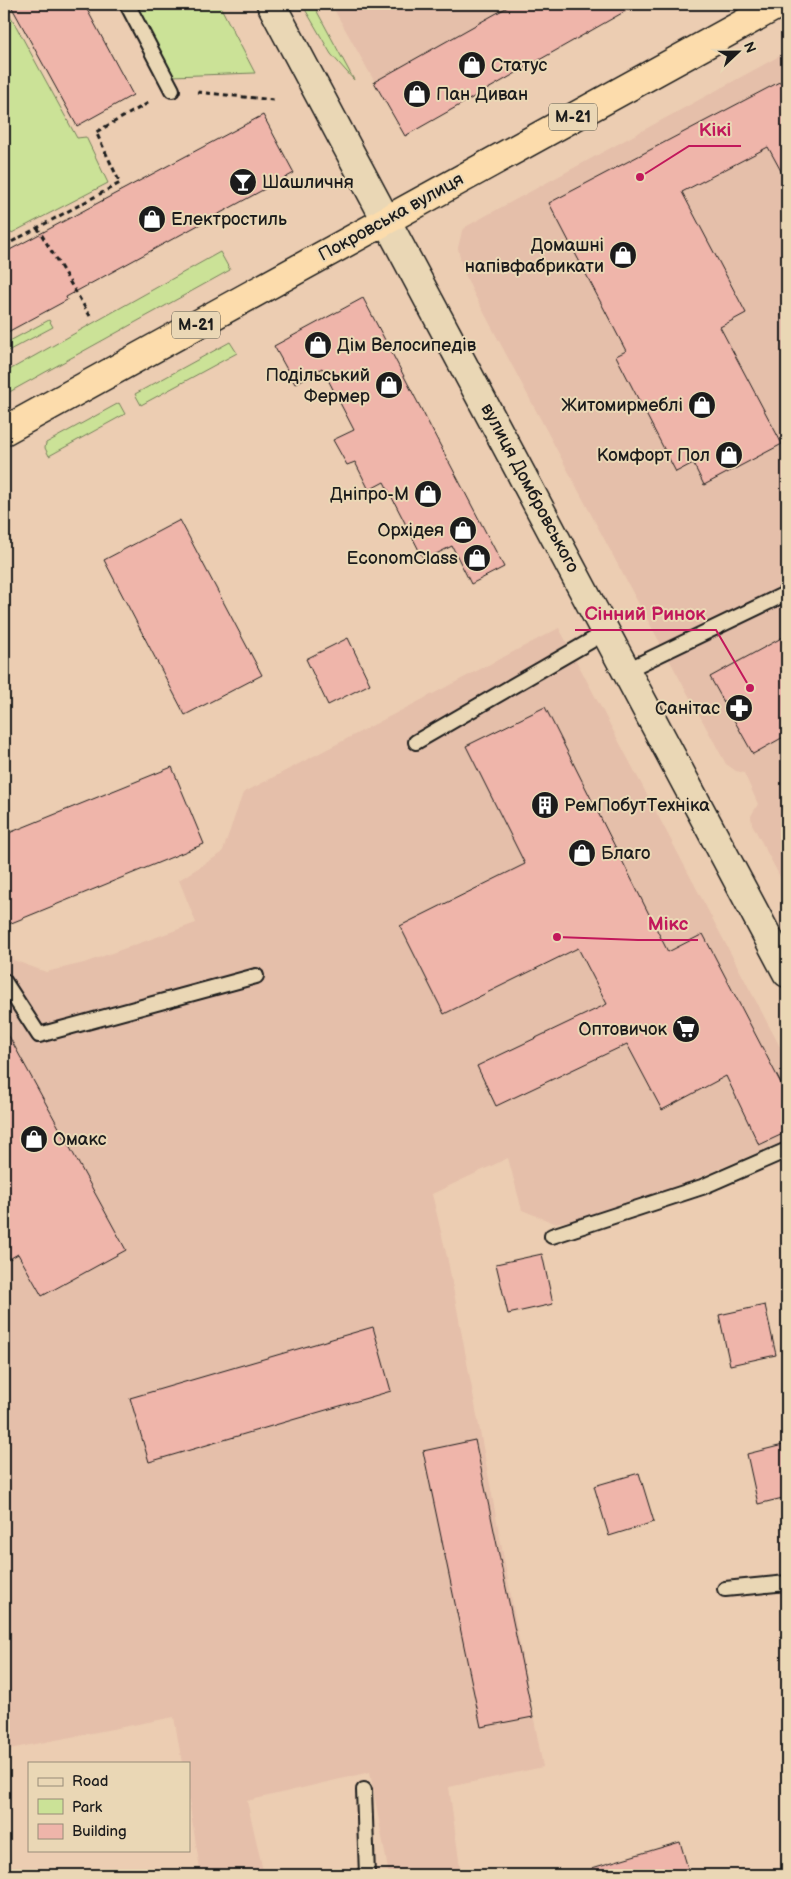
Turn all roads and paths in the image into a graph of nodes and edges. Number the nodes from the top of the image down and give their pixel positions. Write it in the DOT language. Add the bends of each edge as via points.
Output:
graph roads {
  1 [pos="127,4"];
  2 [pos="271,4"];
  3 [pos="763,7"];
  4 [pos="172,90"];
  5 [pos="274,100"];
  6 [pos="388,219"];
  7 [pos="37,227"];
  8 [pos="4,246"];
  9 [pos="90,316"];
  10 [pos="4,431"];
  11 [pos="787,593"];
  12 [pos="606,632"];
  13 [pos="627,670"];
  14 [pos="416,742"];
  15 [pos="787,973"];
  16 [pos="256,976"];
  17 [pos="4,981"];
  18 [pos="787,1150"];
  19 [pos="552,1236"];
  20 [pos="787,1583"];
  21 [pos="725,1589"];
  22 [pos="364,1790"];
  23 [pos="368,1875"];
  1 -- 4 [label="lane"];
  2 -- 6 [label="street, вулиця Домбровського"];
  3 -- 6 [label="highway, Покровська вулиця / М-21"];
  4 -- 5 [label="path"];
  4 -- 7 [label="path" via="96,132 120,183"];
  6 -- 10 [label="highway, Покровська вулиця / М-21"];
  6 -- 12 [label="street, вулиця Домбровського"];
  7 -- 8 [label="path"];
  7 -- 9 [label="path"];
  11 -- 13 [label="lane"];
  12 -- 13 [label="street, вулиця Домбровського"];
  12 -- 14 [label="lane"];
  13 -- 15 [label="street, вулиця Домбровського"];
  16 -- 17 [label="lane" via="39,1035"];
  18 -- 19 [label="lane" via="702,1187"];
  20 -- 21 [label="lane"];
  22 -- 23 [label="lane"];
}
